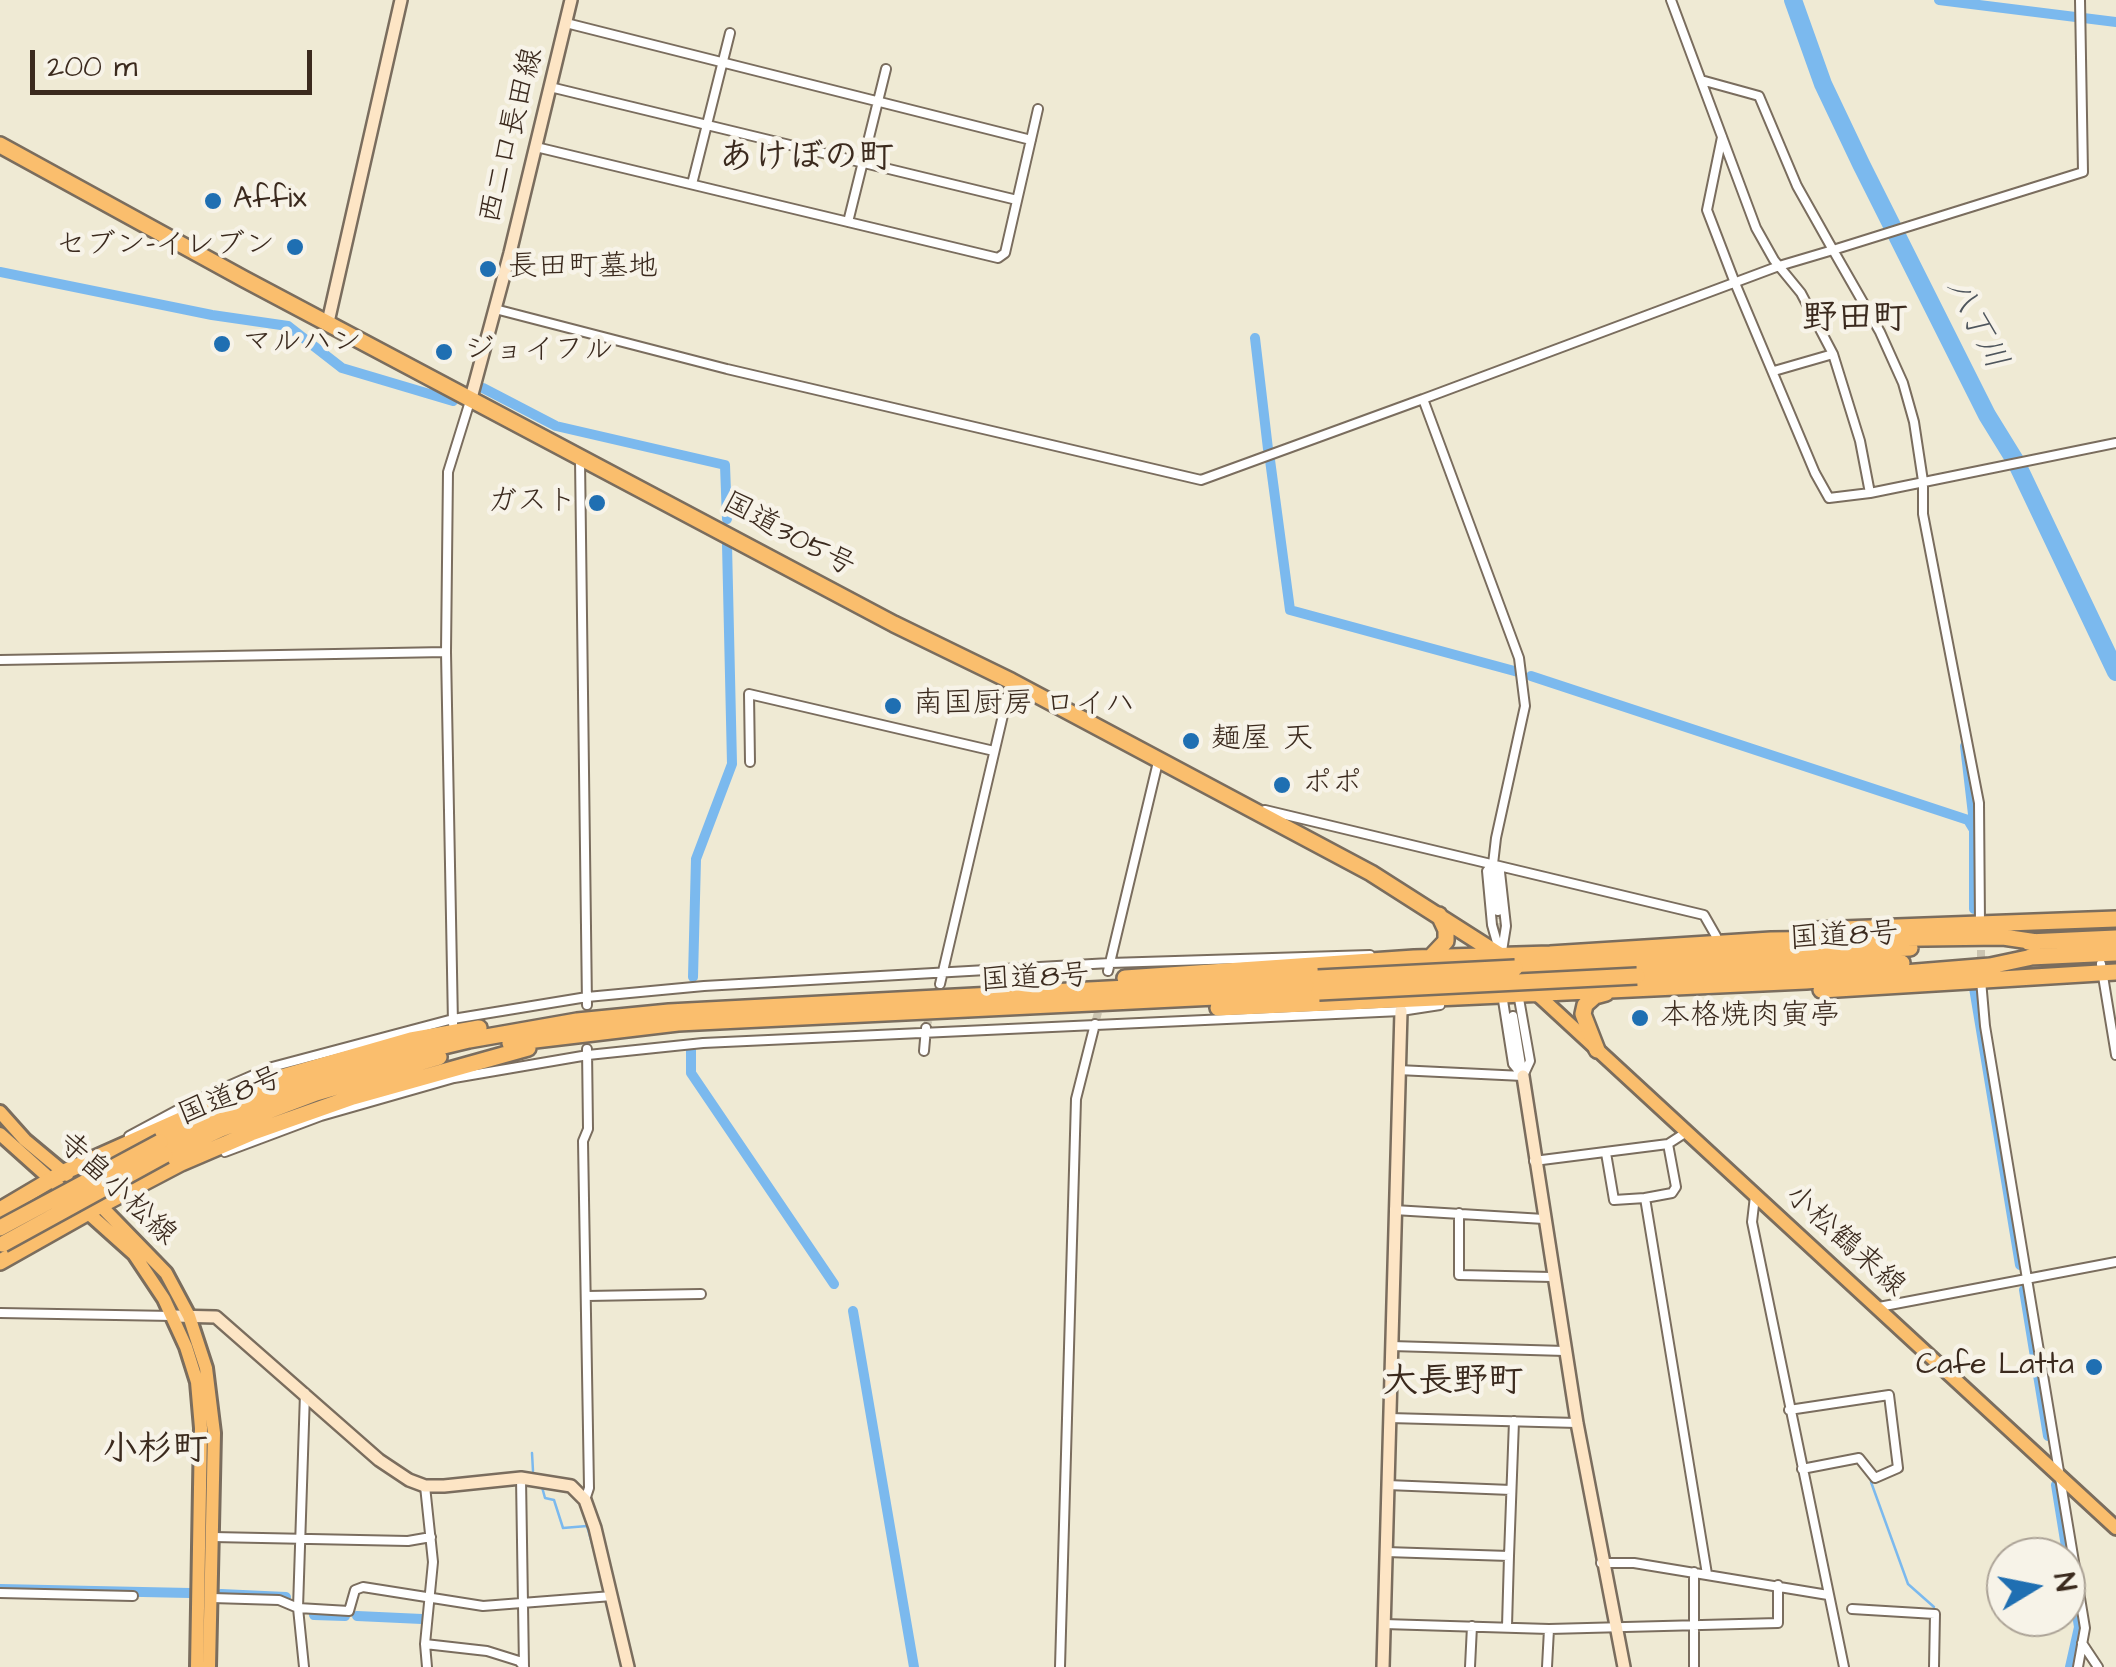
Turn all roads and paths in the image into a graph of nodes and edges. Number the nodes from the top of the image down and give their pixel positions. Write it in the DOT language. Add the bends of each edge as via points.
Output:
graph roads {
  1 [pos="401,0"];
  2 [pos="571,0"];
  3 [pos="1671,0"];
  4 [pos="2080,3"];
  5 [pos="566,24"];
  6 [pos="730,33"];
  7 [pos="722,64"];
  8 [pos="886,69"];
  9 [pos="1701,80"];
  10 [pos="550,88"];
  11 [pos="877,102"];
  12 [pos="1038,109"];
  13 [pos="706,125"];
  14 [pos="1722,138"];
  15 [pos="1032,140"];
  16 [pos="0,145"];
  17 [pos="536,146"];
  18 [pos="862,163"];
  19 [pos="692,184"];
  20 [pos="1018,200"];
  21 [pos="848,222"];
  22 [pos="1833,250"];
  23 [pos="1778,266"];
  24 [pos="1735,284"];
  25 [pos="496,309"];
  26 [pos="328,322"];
  27 [pos="1834,354"];
  28 [pos="1774,370"];
  29 [pos="470,398"];
  30 [pos="1422,399"];
  31 [pos="2116,443"];
  32 [pos="580,456"];
  33 [pos="1923,481"];
  34 [pos="1870,493"];
  35 [pos="446,652"];
  36 [pos="0,660"];
  37 [pos="1011,681"];
  38 [pos="994,750"];
  39 [pos="750,762"];
  40 [pos="1158,762"];
  41 [pos="1246,806"];
  42 [pos="1493,864"];
  43 [pos="1498,911"];
  44 [pos="1438,914"];
  45 [pos="2116,919"];
  46 [pos="1980,923"];
  47 [pos="1716,936"];
  48 [pos="2116,938"];
  49 [pos="2037,949"];
  50 [pos="2116,953"];
  51 [pos="1550,954"];
  52 [pos="1501,956"];
  53 [pos="1430,958"];
  54 [pos="1391,959"];
  55 [pos="1109,967"];
  56 [pos="2107,970"];
  57 [pos="942,974"];
  58 [pos="1981,976"];
  59 [pos="940,984"];
  60 [pos="1319,985"];
  61 [pos="1621,990"];
  62 [pos="1002,994"];
  63 [pos="1538,994"];
  64 [pos="1519,995"];
  65 [pos="1502,996"];
  66 [pos="1469,998"];
  67 [pos="587,1001"];
  68 [pos="1020,1009"];
  69 [pos="1401,1011"];
  70 [pos="1514,1016"];
  71 [pos="577,1021"];
  72 [pos="1096,1022"];
  73 [pos="452,1024"];
  74 [pos="925,1031"];
  75 [pos="588,1046"];
  76 [pos="924,1050"];
  77 [pos="1597,1050"];
  78 [pos="2116,1056"];
  79 [pos="1398,1070"];
  80 [pos="1523,1076"];
  81 [pos="0,1112"];
  82 [pos="1685,1133"];
  83 [pos="0,1134"];
  84 [pos="1668,1144"];
  85 [pos="162,1148"];
  86 [pos="110,1151"];
  87 [pos="1606,1153"];
  88 [pos="1534,1161"];
  89 [pos="181,1163"];
  90 [pos="57,1176"];
  91 [pos="1755,1194"];
  92 [pos="1645,1198"];
  93 [pos="94,1208"];
  94 [pos="0,1210"];
  95 [pos="1394,1210"];
  96 [pos="1459,1214"];
  97 [pos="1544,1219"];
  98 [pos="41,1236"];
  99 [pos="1,1239"];
  100 [pos="0,1262"];
  101 [pos="2116,1262"];
  102 [pos="0,1271"];
  103 [pos="1552,1277"];
  104 [pos="2027,1277"];
  105 [pos="701,1294"];
  106 [pos="587,1296"];
  107 [pos="1879,1307"];
  108 [pos="0,1314"];
  109 [pos="173,1316"];
  110 [pos="189,1316"];
  111 [pos="1391,1346"];
  112 [pos="1565,1351"];
  113 [pos="304,1393"];
  114 [pos="1790,1410"];
  115 [pos="1389,1418"];
  116 [pos="1514,1421"];
  117 [pos="1576,1424"];
  118 [pos="1802,1469"];
  119 [pos="521,1478"];
  120 [pos="2062,1478"];
  121 [pos="1388,1485"];
  122 [pos="425,1486"];
  123 [pos="1511,1490"];
  124 [pos="586,1500"];
  125 [pos="2116,1528"];
  126 [pos="213,1537"];
  127 [pos="298,1538"];
  128 [pos="431,1538"];
  129 [pos="1386,1552"];
  130 [pos="1509,1556"];
  131 [pos="1601,1563"];
  132 [pos="1694,1572"];
  133 [pos="1708,1574"];
  134 [pos="1778,1585"];
  135 [pos="0,1593"];
  136 [pos="1828,1595"];
  137 [pos="133,1596"];
  138 [pos="612,1596"];
  139 [pos="431,1597"];
  140 [pos="212,1598"];
  141 [pos="525,1604"];
  142 [pos="298,1608"];
  143 [pos="1852,1609"];
  144 [pos="1384,1624"];
  145 [pos="1472,1626"];
  146 [pos="1507,1626"];
  147 [pos="1694,1626"];
  148 [pos="1615,1627"];
  149 [pos="1549,1628"];
  150 [pos="2082,1643"];
  151 [pos="426,1644"];
  152 [pos="197,1667"];
  153 [pos="209,1667"];
  154 [pos="304,1667"];
  155 [pos="427,1667"];
  156 [pos="524,1667"];
  157 [pos="628,1667"];
  158 [pos="1060,1667"];
  159 [pos="1382,1667"];
  160 [pos="1470,1667"];
  161 [pos="1548,1667"];
  162 [pos="1624,1667"];
  163 [pos="1694,1667"];
  164 [pos="1844,1667"];
  165 [pos="1934,1667"];
  166 [pos="2078,1667"];
  167 [pos="2098,1667"];
  1 -- 26 [label="street"];
  2 -- 5 [label="street, 西二口長田線"];
  3 -- 9 [label="street"];
  4 -- 22 [label="street" via="2083,172"];
  5 -- 7 [label="street"];
  5 -- 10 [label="street, 西二口長田線"];
  6 -- 7 [label="street"];
  7 -- 11 [label="street"];
  7 -- 13 [label="street"];
  8 -- 11 [label="street"];
  9 -- 14 [label="street"];
  9 -- 22 [label="street" via="1759,96"];
  10 -- 13 [label="street"];
  10 -- 17 [label="street, 西二口長田線"];
  11 -- 15 [label="street"];
  11 -- 18 [label="street"];
  12 -- 15 [label="street"];
  13 -- 18 [label="street"];
  13 -- 19 [label="street"];
  14 -- 23 [label="street"];
  14 -- 24 [label="street" via="1708,210"];
  15 -- 20 [label="street"];
  16 -- 26 [label="highway, 国道305号"];
  17 -- 19 [label="street"];
  17 -- 25 [label="street, 西二口長田線"];
  18 -- 20 [label="street"];
  18 -- 21 [label="street"];
  19 -- 21 [label="street"];
  20 -- 21 [label="street" via="998,258"];
  22 -- 23 [label="street"];
  22 -- 33 [label="street" via="1902,384"];
  23 -- 24 [label="street"];
  23 -- 27 [label="street"];
  24 -- 28 [label="street"];
  24 -- 30 [label="street"];
  25 -- 29 [label="street, 西二口長田線"];
  25 -- 30 [label="street" via="1200,480"];
  26 -- 29 [label="highway, 国道305号"];
  27 -- 28 [label="street"];
  27 -- 34 [label="street"];
  28 -- 34 [label="street" via="1829,498"];
  29 -- 32 [label="highway, 国道305号"];
  29 -- 35 [label="street" via="448,472"];
  30 -- 42 [label="street" via="1519,658 1525,706"];
  31 -- 33 [label="street"];
  32 -- 37 [label="highway, 国道305号"];
  32 -- 67 [label="street"];
  33 -- 34 [label="street"];
  33 -- 46 [label="street" via="1923,514 1979,803"];
  35 -- 36 [label="street"];
  35 -- 73 [label="street"];
  37 -- 38 [label="street"];
  37 -- 40 [label="highway, 国道305号"];
  38 -- 39 [label="street" via="749,694"];
  38 -- 57 [label="street"];
  40 -- 41 [label="highway, 国道305号"];
  40 -- 55 [label="street"];
  41 -- 42 [label="street"];
  41 -- 44 [label="highway, 国道305号"];
  42 -- 43 [label="street"];
  42 -- 47 [label="street" via="1704,915"];
  42 -- 52 [label="street" via="1487,872 1490,907"];
  42 -- 52 [label="street" via="1500,872 1506,926"];
  44 -- 52 [label="highway, 国道305号"];
  44 -- 53 [label="highway" via="1446,941"];
  45 -- 46 [label="highway"];
  46 -- 47 [label="highway"];
  47 -- 51 [label="highway" via="1578,944"];
  48 -- 49 [label="highway, 国道8号"];
  49 -- 50 [label="highway, 国道8号"];
  49 -- 51 [label="highway" via="2002,937 1771,940"];
  49 -- 60 [label="highway, 国道8号, bridge"];
  49 -- 61 [label="highway" via="1990,966"];
  51 -- 52 [label="highway"];
  52 -- 53 [label="highway"];
  52 -- 63 [label="highway, 国道305号"];
  52 -- 64 [label="street"];
  52 -- 65 [label="street"];
  53 -- 54 [label="highway"];
  54 -- 55 [label="street" via="1362,954"];
  54 -- 62 [label="highway"];
  55 -- 57 [label="street"];
  56 -- 58 [label="highway"];
  56 -- 78 [label="street"];
  57 -- 59 [label="street"];
  57 -- 67 [label="street" via="704,986"];
  58 -- 61 [label="highway" via="1662,997"];
  58 -- 104 [label="street"];
  60 -- 62 [label="highway, 国道8号"];
  60 -- 68 [label="highway, 国道8号"];
  61 -- 63 [label="highway"];
  61 -- 77 [label="highway" via="1585,1005"];
  62 -- 71 [label="highway, 国道8号"];
  63 -- 64 [label="highway"];
  63 -- 77 [label="main road, 小松鶴来線"];
  64 -- 65 [label="highway"];
  64 -- 80 [label="street" via="1530,1061"];
  65 -- 66 [label="highway"];
  65 -- 80 [label="street" via="1513,1064"];
  66 -- 68 [label="highway" via="1035,1016"];
  66 -- 69 [label="street"];
  67 -- 73 [label="street"];
  68 -- 75 [label="highway, 国道8号" via="678,1024"];
  69 -- 72 [label="street"];
  69 -- 79 [label="street"];
  70 -- 80 [label="street"];
  71 -- 85 [label="highway, 国道8号" via="356,1067 263,1099"];
  71 -- 86 [label="highway" via="558,1017 412,1040 268,1081"];
  72 -- 74 [label="street"];
  72 -- 158 [label="street" via="1076,1099"];
  73 -- 86 [label="street" via="272,1068 196,1100"];
  74 -- 75 [label="street"];
  74 -- 76 [label="street"];
  75 -- 85 [label="highway, 国道8号" via="474,1048"];
  75 -- 89 [label="street" via="454,1077 321,1116 200,1163"];
  75 -- 89 [label="highway" via="408,1080 305,1112"];
  75 -- 106 [label="street"];
  77 -- 82 [label="main road, 小松鶴来線"];
  79 -- 80 [label="street"];
  79 -- 95 [label="street"];
  80 -- 88 [label="street"];
  81 -- 90 [label="main road, 寺畠小松線"];
  82 -- 84 [label="street"];
  82 -- 91 [label="main road, 小松鶴来線"];
  83 -- 90 [label="main road, 寺畠小松線"];
  84 -- 87 [label="street"];
  84 -- 92 [label="street" via="1676,1187"];
  85 -- 99 [label="highway, 国道8号, bridge"];
  86 -- 90 [label="highway"];
  87 -- 88 [label="street"];
  87 -- 92 [label="street" via="1614,1200"];
  88 -- 97 [label="street"];
  89 -- 93 [label="highway"];
  90 -- 93 [label="main road, 寺畠小松線"];
  90 -- 94 [label="highway"];
  91 -- 107 [label="main road, 小松鶴来線"];
  91 -- 114 [label="street" via="1752,1222"];
  92 -- 133 [label="street"];
  93 -- 98 [label="highway"];
  93 -- 109 [label="main road, 寺畠小松線" via="134,1254"];
  93 -- 110 [label="main road, 寺畠小松線" via="166,1273"];
  95 -- 96 [label="street"];
  95 -- 111 [label="street"];
  96 -- 97 [label="street"];
  96 -- 103 [label="street" via="1459,1275"];
  97 -- 103 [label="street"];
  98 -- 100 [label="highway"];
  98 -- 102 [label="street"];
  101 -- 104 [label="street"];
  103 -- 112 [label="street"];
  104 -- 107 [label="street"];
  104 -- 120 [label="street"];
  105 -- 106 [label="street"];
  106 -- 124 [label="street"];
  107 -- 120 [label="main road, 小松鶴来線"];
  108 -- 109 [label="street"];
  109 -- 110 [label="street"];
  109 -- 152 [label="main road, 寺畠小松線" via="200,1409"];
  110 -- 113 [label="street" via="216,1317"];
  110 -- 126 [label="main road, 寺畠小松線" via="213,1408"];
  111 -- 112 [label="street"];
  111 -- 115 [label="street"];
  112 -- 117 [label="street"];
  113 -- 122 [label="street" via="379,1460"];
  113 -- 127 [label="street"];
  114 -- 118 [label="street"];
  114 -- 118 [label="street" via="1889,1394 1898,1468 1875,1478 1860,1458"];
  115 -- 116 [label="street"];
  115 -- 121 [label="street"];
  116 -- 117 [label="street"];
  116 -- 123 [label="street"];
  117 -- 131 [label="street"];
  118 -- 136 [label="street"];
  119 -- 122 [label="street"];
  119 -- 124 [label="street" via="571,1486"];
  119 -- 141 [label="street"];
  120 -- 125 [label="main road, 小松鶴来線"];
  120 -- 150 [label="street"];
  121 -- 123 [label="street"];
  121 -- 129 [label="street"];
  122 -- 128 [label="street"];
  123 -- 130 [label="street"];
  124 -- 138 [label="street"];
  126 -- 127 [label="street"];
  126 -- 140 [label="main road, 寺畠小松線"];
  127 -- 128 [label="street"];
  127 -- 142 [label="street"];
  128 -- 139 [label="street"];
  129 -- 130 [label="street"];
  129 -- 144 [label="street"];
  130 -- 146 [label="street"];
  131 -- 132 [label="street"];
  131 -- 148 [label="street"];
  132 -- 133 [label="street"];
  132 -- 147 [label="street"];
  133 -- 134 [label="street"];
  134 -- 136 [label="street"];
  134 -- 147 [label="street" via="1778,1624"];
  135 -- 137 [label="street"];
  136 -- 164 [label="street"];
  138 -- 141 [label="street"];
  138 -- 157 [label="street"];
  139 -- 141 [label="street" via="483,1606"];
  139 -- 142 [label="street" via="363,1587 355,1590 349,1611"];
  139 -- 151 [label="street"];
  140 -- 142 [label="street" via="279,1600"];
  140 -- 153 [label="main road, 寺畠小松線"];
  141 -- 156 [label="street"];
  142 -- 154 [label="street"];
  143 -- 165 [label="street" via="1935,1614"];
  144 -- 145 [label="street"];
  144 -- 159 [label="street"];
  145 -- 146 [label="street"];
  145 -- 160 [label="street"];
  146 -- 149 [label="street"];
  147 -- 148 [label="street"];
  147 -- 163 [label="street"];
  148 -- 149 [label="street"];
  148 -- 162 [label="street"];
  149 -- 161 [label="street"];
  150 -- 166 [label="street"];
  150 -- 167 [label="street"];
  151 -- 155 [label="street"];
  151 -- 156 [label="street" via="487,1651"];
}
